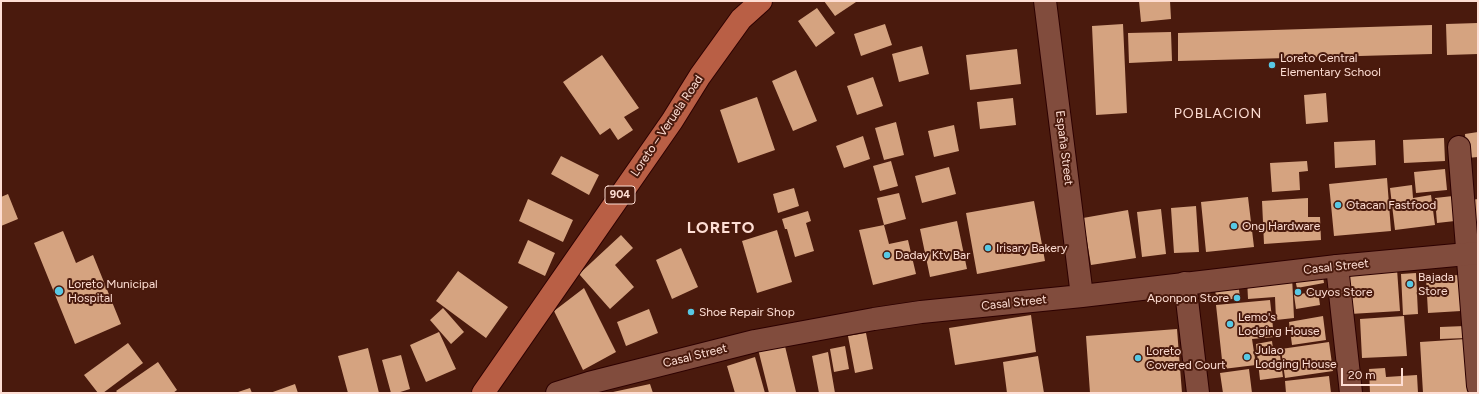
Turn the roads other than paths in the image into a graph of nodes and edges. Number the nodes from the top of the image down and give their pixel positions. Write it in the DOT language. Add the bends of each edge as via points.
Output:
graph roads {
  1 [pos="761,1"];
  2 [pos="1045,1"];
  3 [pos="1459,148"];
  4 [pos="1473,254"];
  5 [pos="1337,266"];
  6 [pos="1185,283"];
  7 [pos="1082,296"];
  8 [pos="1478,386"];
  9 [pos="483,393"];
  10 [pos="557,393"];
  11 [pos="1198,393"];
  12 [pos="1351,393"];
  1 -- 9 [label="main road, Loreto – Veruela Road / 904" via="741,19 704,70 672,121"];
  2 -- 7 [label="street, España Street"];
  3 -- 4 [label="street"];
  4 -- 5 [label="street, Casal Street"];
  4 -- 8 [label="street"];
  5 -- 6 [label="street, Casal Street"];
  5 -- 12 [label="street"];
  6 -- 7 [label="street, Casal Street"];
  6 -- 11 [label="street"];
  7 -- 10 [label="street, Casal Street" via="921,312 827,327 755,341 589,382"];
}
